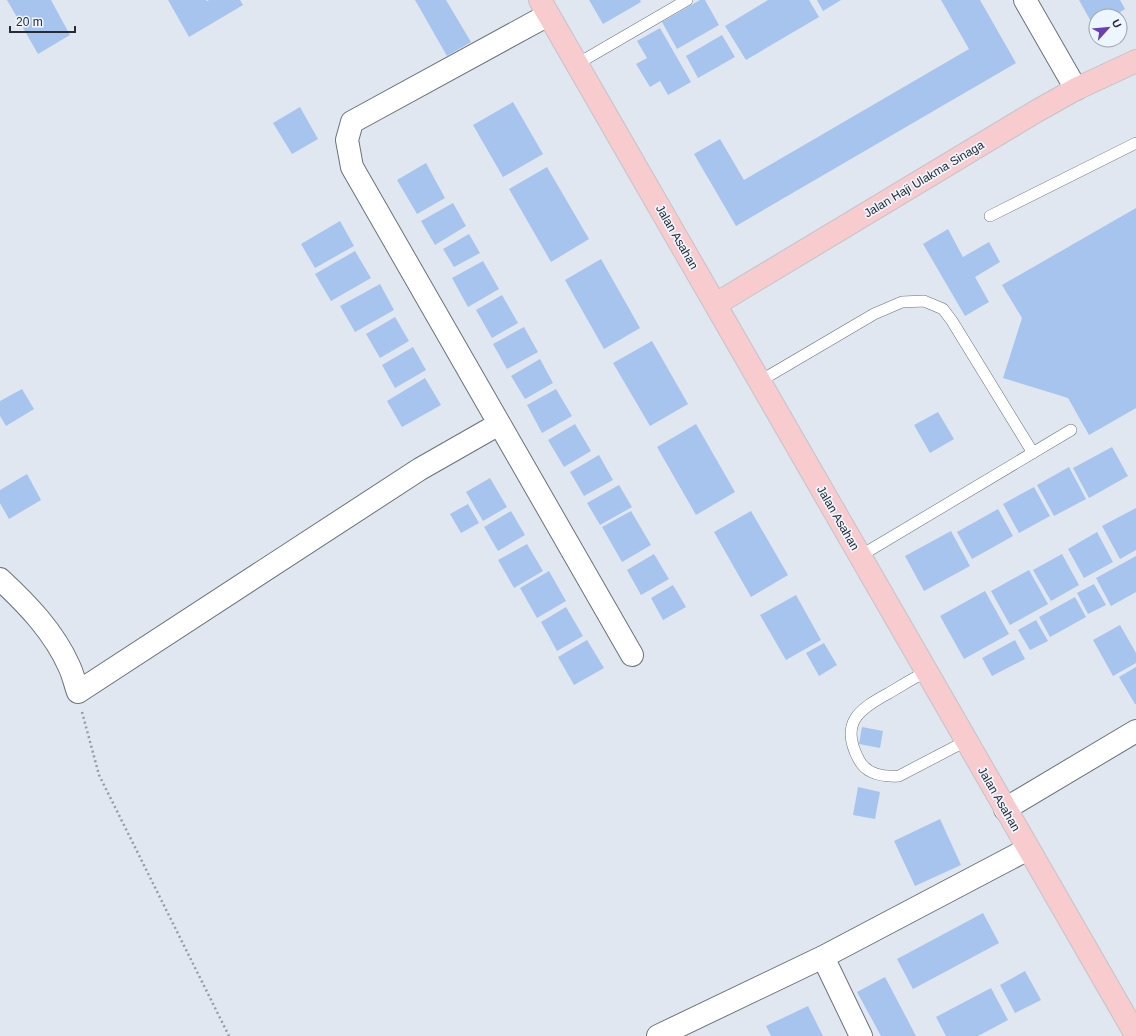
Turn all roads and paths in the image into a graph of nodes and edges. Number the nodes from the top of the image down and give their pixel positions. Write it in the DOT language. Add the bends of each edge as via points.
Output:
graph roads {
  1 [pos="687,0"];
  2 [pos="1025,0"];
  3 [pos="544,7"];
  4 [pos="1136,62"];
  5 [pos="577,64"];
  6 [pos="1076,89"];
  7 [pos="1136,143"];
  8 [pos="990,216"];
  9 [pos="716,304"];
  10 [pos="760,382"];
  11 [pos="499,424"];
  12 [pos="1070,430"];
  13 [pos="1033,453"];
  14 [pos="860,556"];
  15 [pos="0,579"];
  16 [pos="632,655"];
  17 [pos="927,671"];
  18 [pos="78,692"];
  19 [pos="1136,731"];
  20 [pos="966,741"];
  21 [pos="1005,809"];
  22 [pos="1028,849"];
  23 [pos="823,957"];
  24 [pos="1136,1035"];
  25 [pos="229,1036"];
  26 [pos="658,1036"];
  27 [pos="861,1036"];
  1 -- 5 [label="lane"];
  2 -- 6 [label="street"];
  3 -- 5 [label="main road, Jalan Asahan"];
  3 -- 11 [label="street" via="352,122 347,140 352,168"];
  4 -- 6 [label="main road, Jalan Haji Ulakma Sinaga"];
  5 -- 9 [label="main road, Jalan Asahan"];
  6 -- 9 [label="main road, Jalan Haji Ulakma Sinaga"];
  7 -- 8 [label="lane"];
  9 -- 10 [label="main road, Jalan Asahan"];
  10 -- 13 [label="lane" via="874,314 902,302 924,301 943,309 952,321"];
  10 -- 14 [label="main road, Jalan Asahan"];
  11 -- 16 [label="street"];
  11 -- 18 [label="street" via="420,469"];
  12 -- 13 [label="lane"];
  13 -- 14 [label="lane"];
  14 -- 17 [label="main road, Jalan Asahan"];
  15 -- 18 [label="street" via="56,642 70,667"];
  17 -- 20 [label="main road, Jalan Asahan"];
  17 -- 20 [label="lane" via="871,702 857,715 853,722 851,740 861,764 876,774 899,776"];
  18 -- 25 [label="path" via="99,775"];
  19 -- 21 [label="street"];
  20 -- 21 [label="main road, Jalan Asahan"];
  21 -- 22 [label="main road, Jalan Asahan"];
  22 -- 23 [label="street"];
  22 -- 24 [label="main road, Jalan Asahan"];
  23 -- 26 [label="street"];
  23 -- 27 [label="street"];
}
